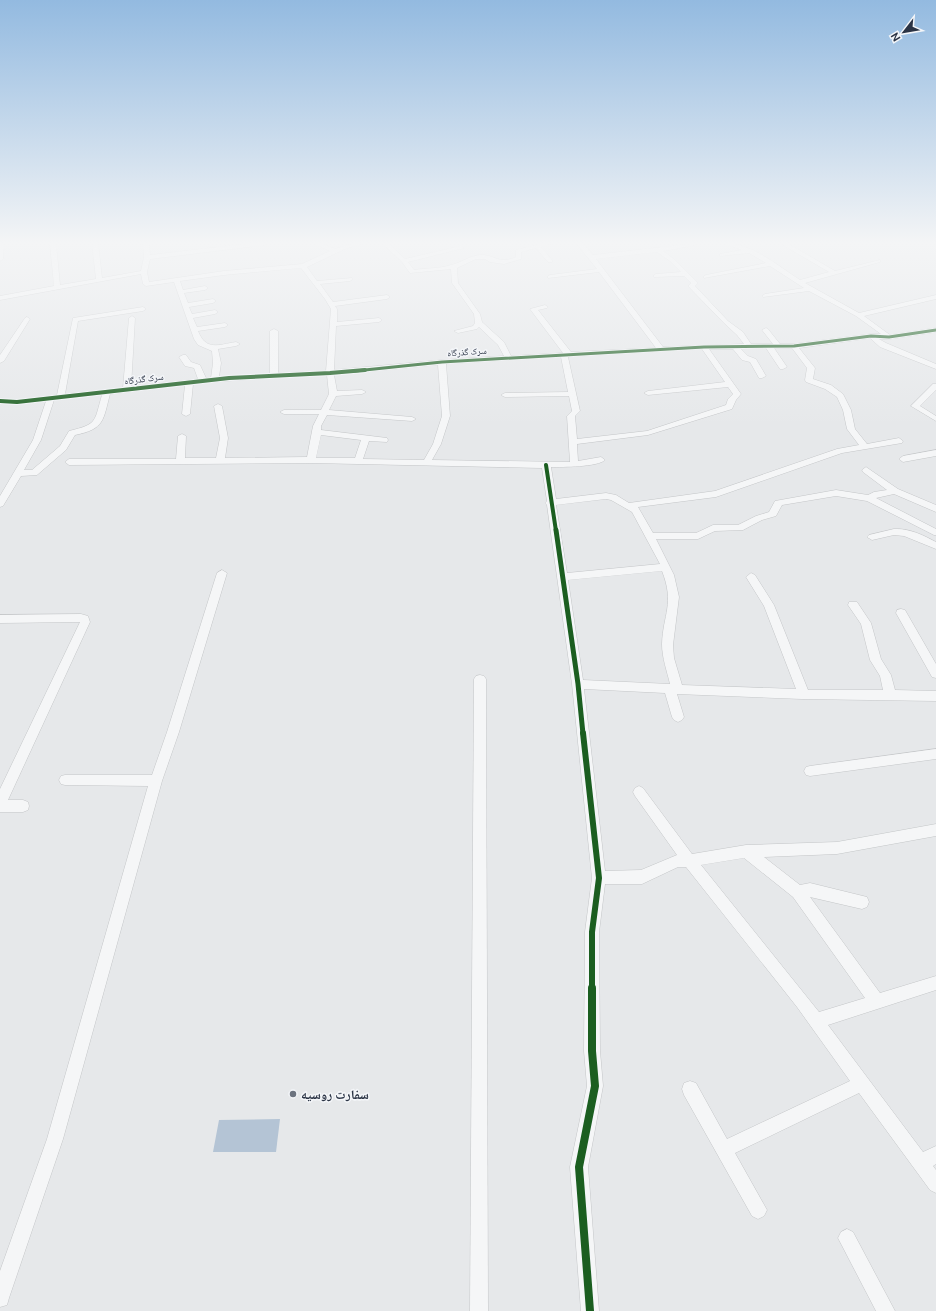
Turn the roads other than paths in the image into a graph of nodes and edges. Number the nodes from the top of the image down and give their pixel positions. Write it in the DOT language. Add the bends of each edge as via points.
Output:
graph roads {
  1 [pos="190,304"];
  2 [pos="332,304"];
  3 [pos="470,304"];
  4 [pos="627,304"];
  5 [pos="709,304"];
  6 [pos="838,304"];
  7 [pos="905,304"];
  8 [pos="186,305"];
  9 [pos="545,307"];
  10 [pos="143,309"];
  11 [pos="215,312"];
  12 [pos="858,315"];
  13 [pos="190,316"];
  14 [pos="132,318"];
  15 [pos="27,319"];
  16 [pos="379,320"];
  17 [pos="479,323"];
  18 [pos="334,324"];
  19 [pos="225,325"];
  20 [pos="195,329"];
  21 [pos="766,330"];
  22 [pos="936,330"];
  23 [pos="274,331"];
  24 [pos="458,331"];
  25 [pos="871,336"];
  26 [pos="889,337"];
  27 [pos="236,344"];
  28 [pos="749,346"];
  29 [pos="794,346"];
  30 [pos="704,347"];
  31 [pos="769,347"];
  32 [pos="779,347"];
  33 [pos="212,348"];
  34 [pos="736,348"];
  35 [pos="661,350"];
  36 [pos="567,355"];
  37 [pos="183,357"];
  38 [pos="509,358"];
  39 [pos="0,361"];
  40 [pos="442,362"];
  41 [pos="783,367"];
  42 [pos="936,367"];
  43 [pos="330,374"];
  44 [pos="762,376"];
  45 [pos="274,377"];
  46 [pos="215,379"];
  47 [pos="203,381"];
  48 [pos="189,382"];
  49 [pos="730,384"];
  50 [pos="936,386"];
  51 [pos="127,389"];
  52 [pos="107,392"];
  53 [pos="362,392"];
  54 [pos="648,393"];
  55 [pos="333,394"];
  56 [pos="573,394"];
  57 [pos="505,395"];
  58 [pos="61,397"];
  59 [pos="51,398"];
  60 [pos="0,401"];
  61 [pos="218,406"];
  62 [pos="284,412"];
  63 [pos="325,412"];
  64 [pos="186,414"];
  65 [pos="412,419"];
  66 [pos="936,419"];
  67 [pos="317,432"];
  68 [pos="182,436"];
  69 [pos="366,438"];
  70 [pos="384,440"];
  71 [pos="899,441"];
  72 [pos="572,442"];
  73 [pos="864,446"];
  74 [pos="936,453"];
  75 [pos="903,459"];
  76 [pos="311,460"];
  77 [pos="358,460"];
  78 [pos="601,460"];
  79 [pos="180,461"];
  80 [pos="220,461"];
  81 [pos="69,462"];
  82 [pos="427,462"];
  83 [pos="574,464"];
  84 [pos="546,465"];
  85 [pos="866,470"];
  86 [pos="17,473"];
  87 [pos="896,491"];
  88 [pos="869,498"];
  89 [pos="550,503"];
  90 [pos="0,504"];
  91 [pos="627,506"];
  92 [pos="936,509"];
  93 [pos="935,531"];
  94 [pos="650,536"];
  95 [pos="872,538"];
  96 [pos="924,539"];
  97 [pos="936,546"];
  98 [pos="665,567"];
  99 [pos="222,573"];
  100 [pos="562,577"];
  101 [pos="751,577"];
  102 [pos="853,605"];
  103 [pos="901,613"];
  104 [pos="0,619"];
  105 [pos="936,674"];
  106 [pos="480,679"];
  107 [pos="578,684"];
  108 [pos="674,689"];
  109 [pos="890,693"];
  110 [pos="804,694"];
  111 [pos="936,696"];
  112 [pos="678,717"];
  113 [pos="936,754"];
  114 [pos="810,772"];
  115 [pos="65,780"];
  116 [pos="156,781"];
  117 [pos="3,789"];
  118 [pos="639,792"];
  119 [pos="0,804"];
  120 [pos="23,806"];
  121 [pos="936,830"];
  122 [pos="746,851"];
  123 [pos="689,861"];
  124 [pos="599,878"];
  125 [pos="798,892"];
  126 [pos="862,902"];
  127 [pos="936,983"];
  128 [pos="876,1000"];
  129 [pos="815,1021"];
  130 [pos="861,1084"];
  131 [pos="690,1089"];
  132 [pos="724,1149"];
  133 [pos="936,1156"];
  134 [pos="920,1163"];
  135 [pos="936,1184"];
  136 [pos="758,1210"];
  137 [pos="846,1238"];
  138 [pos="0,1298"];
  139 [pos="479,1311"];
  140 [pos="590,1311"];
  141 [pos="886,1311"];
  1 -- 8 [label="street"];
  2 -- 18 [label="street"];
  3 -- 17 [label="street" via="477,314"];
  4 -- 35 [label="street"];
  5 -- 28 [label="street"];
  6 -- 12 [label="street"];
  7 -- 12 [label="street"];
  8 -- 13 [label="street"];
  9 -- 36 [label="street" via="533,310"];
  10 -- 58 [label="street" via="74,319"];
  11 -- 13 [label="street"];
  12 -- 26 [label="street"];
  13 -- 20 [label="street"];
  14 -- 51 [label="street"];
  15 -- 39 [label="street"];
  16 -- 18 [label="street"];
  17 -- 24 [label="street" via="475,328"];
  17 -- 38 [label="street" via="501,344"];
  18 -- 43 [label="street"];
  19 -- 20 [label="street"];
  20 -- 33 [label="street" via="201,343"];
  21 -- 32 [label="street"];
  22 -- 26 [label="street, سرک گذرگاه"];
  23 -- 45 [label="street"];
  25 -- 26 [label="street, سرک گذرگاه"];
  25 -- 29 [label="street, سرک گذرگاه"];
  25 -- 42 [label="street" via="883,345"];
  27 -- 33 [label="street"];
  28 -- 31 [label="street, سرک گذرگاه"];
  28 -- 34 [label="street, سرک گذرگاه"];
  29 -- 32 [label="street, سرک گذرگاه"];
  29 -- 73 [label="street" via="811,368 809,380 828,387 840,396 847,410 851,429"];
  30 -- 34 [label="street, سرک گذرگاه"];
  30 -- 35 [label="street, سرک گذرگاه"];
  30 -- 49 [label="street"];
  31 -- 32 [label="street, سرک گذرگاه"];
  31 -- 41 [label="street"];
  33 -- 46 [label="street" via="216,354"];
  34 -- 44 [label="street" via="745,358 754,361"];
  35 -- 36 [label="street, سرک گذرگاه"];
  36 -- 38 [label="street, سرک گذرگاه"];
  36 -- 56 [label="street"];
  37 -- 47 [label="street" via="188,364 197,367"];
  38 -- 40 [label="street, سرک گذرگاه"];
  40 -- 43 [label="street, سرک گذرگاه"];
  40 -- 82 [label="street" via="446,416 437,444"];
  43 -- 45 [label="street, سرک گذرگاه"];
  43 -- 55 [label="street"];
  45 -- 46 [label="street, سرک گذرگاه"];
  46 -- 47 [label="street, سرک گذرگاه"];
  47 -- 48 [label="street, سرک گذرگاه"];
  48 -- 51 [label="street, سرک گذرگاه"];
  48 -- 64 [label="street"];
  49 -- 54 [label="street"];
  49 -- 72 [label="street" via="737,394 729,407 648,433"];
  50 -- 66 [label="street" via="915,406"];
  51 -- 52 [label="street, سرک گذرگاه"];
  52 -- 58 [label="street, سرک گذرگاه"];
  52 -- 86 [label="street" via="96,424 87,430 72,433 63,448 34,472"];
  53 -- 55 [label="street"];
  55 -- 63 [label="street"];
  56 -- 57 [label="street"];
  56 -- 72 [label="street" via="576,411 571,416"];
  58 -- 59 [label="street, سرک گذرگاه"];
  59 -- 60 [label="street, سرک گذرگاه"];
  59 -- 86 [label="street" via="37,440"];
  61 -- 80 [label="street" via="224,438"];
  62 -- 63 [label="street"];
  63 -- 65 [label="street"];
  63 -- 67 [label="street" via="317,426"];
  67 -- 69 [label="street"];
  67 -- 76 [label="street"];
  68 -- 79 [label="street"];
  69 -- 70 [label="street"];
  69 -- 77 [label="street"];
  71 -- 73 [label="street"];
  72 -- 83 [label="street"];
  73 -- 91 [label="street" via="840,451 716,494"];
  74 -- 75 [label="street"];
  76 -- 77 [label="street"];
  76 -- 80 [label="street"];
  77 -- 82 [label="street"];
  78 -- 83 [label="street"];
  79 -- 80 [label="street"];
  79 -- 81 [label="street"];
  82 -- 84 [label="street"];
  83 -- 84 [label="street"];
  84 -- 89 [label="street"];
  85 -- 87 [label="street"];
  86 -- 90 [label="street"];
  87 -- 88 [label="street"];
  87 -- 92 [label="street"];
  88 -- 93 [label="street"];
  88 -- 94 [label="street" via="836,494 784,501 778,503 773,514 738,528 713,528 692,537 677,534"];
  89 -- 91 [label="street" via="606,496 613,497"];
  89 -- 100 [label="street"];
  91 -- 94 [label="street" via="635,510"];
  93 -- 96 [label="street"];
  94 -- 98 [label="street"];
  95 -- 96 [label="street" via="895,531"];
  96 -- 97 [label="street"];
  98 -- 100 [label="street"];
  98 -- 108 [label="street" via="674,596 668,655"];
  99 -- 116 [label="street"];
  100 -- 107 [label="street"];
  101 -- 110 [label="street" via="769,605"];
  102 -- 109 [label="street" via="866,624 876,660 885,675"];
  103 -- 105 [label="street"];
  104 -- 117 [label="street" via="81,618 85,622"];
  106 -- 139 [label="street"];
  107 -- 108 [label="street"];
  107 -- 124 [label="street"];
  108 -- 110 [label="street"];
  108 -- 112 [label="street"];
  109 -- 110 [label="street"];
  109 -- 111 [label="street"];
  113 -- 114 [label="street"];
  115 -- 116 [label="street"];
  116 -- 138 [label="street" via="55,1139"];
  117 -- 119 [label="street"];
  118 -- 123 [label="street"];
  119 -- 120 [label="street"];
  121 -- 122 [label="street" via="837,848"];
  122 -- 123 [label="street"];
  122 -- 125 [label="street"];
  123 -- 124 [label="street" via="677,861 642,876"];
  123 -- 129 [label="street"];
  124 -- 140 [label="street" via="592,932 592,1051 595,1086 579,1167"];
  125 -- 126 [label="street" via="810,890"];
  125 -- 128 [label="street"];
  127 -- 128 [label="street"];
  128 -- 129 [label="street"];
  129 -- 130 [label="street"];
  130 -- 132 [label="street"];
  130 -- 134 [label="street"];
  131 -- 132 [label="street"];
  132 -- 136 [label="street"];
  133 -- 134 [label="street"];
  134 -- 135 [label="street"];
  137 -- 141 [label="street"];
}
